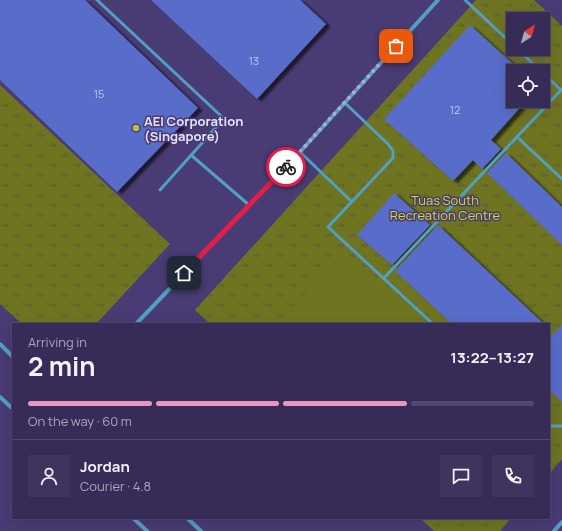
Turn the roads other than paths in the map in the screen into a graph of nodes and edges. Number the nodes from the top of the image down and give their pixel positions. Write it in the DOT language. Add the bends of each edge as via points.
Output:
graph roads {
  1 [pos="97,0"];
  2 [pos="438,0"];
  3 [pos="465,0"];
  4 [pos="506,38"];
  5 [pos="524,56"];
  6 [pos="533,64"];
  7 [pos="550,80"];
  8 [pos="561,90"];
  9 [pos="345,103"];
  10 [pos="517,137"];
  11 [pos="300,152"];
  12 [pos="191,155"];
  13 [pos="562,178"];
  14 [pos="160,190"];
  15 [pos="351,201"];
  16 [pos="249,205"];
  17 [pos="384,278"];
  18 [pos="142,319"];
  19 [pos="137,323"];
  20 [pos="140,323"];
  21 [pos="432,323"];
  22 [pos="0,344"];
  23 [pos="12,355"];
  24 [pos="0,397"];
  25 [pos="12,407"];
  26 [pos="550,426"];
  27 [pos="562,426"];
  28 [pos="134,519"];
  29 [pos="188,519"];
  30 [pos="562,522"];
  31 [pos="147,531"];
  32 [pos="201,531"];
  33 [pos="554,531"];
  1 -- 12 [label="lane" via="220,114 222,118 219,124"];
  2 -- 9 [label="street"];
  3 -- 4 [label="lane"];
  5 -- 6 [label="lane"];
  7 -- 8 [label="lane"];
  8 -- 10 [label="lane"];
  9 -- 11 [label="street"];
  9 -- 15 [label="lane" via="393,151 393,158"];
  10 -- 13 [label="lane"];
  10 -- 17 [label="lane"];
  11 -- 15 [label="lane"];
  11 -- 16 [label="street"];
  12 -- 14 [label="lane"];
  12 -- 16 [label="lane"];
  15 -- 17 [label="lane" via="328,226"];
  16 -- 18 [label="street"];
  17 -- 21 [label="lane"];
  18 -- 19 [label="street"];
  18 -- 20 [label="street"];
  22 -- 23 [label="street"];
  24 -- 25 [label="street"];
  26 -- 27 [label="lane"];
  28 -- 31 [label="street"];
  29 -- 32 [label="street"];
  30 -- 33 [label="street"];
}
